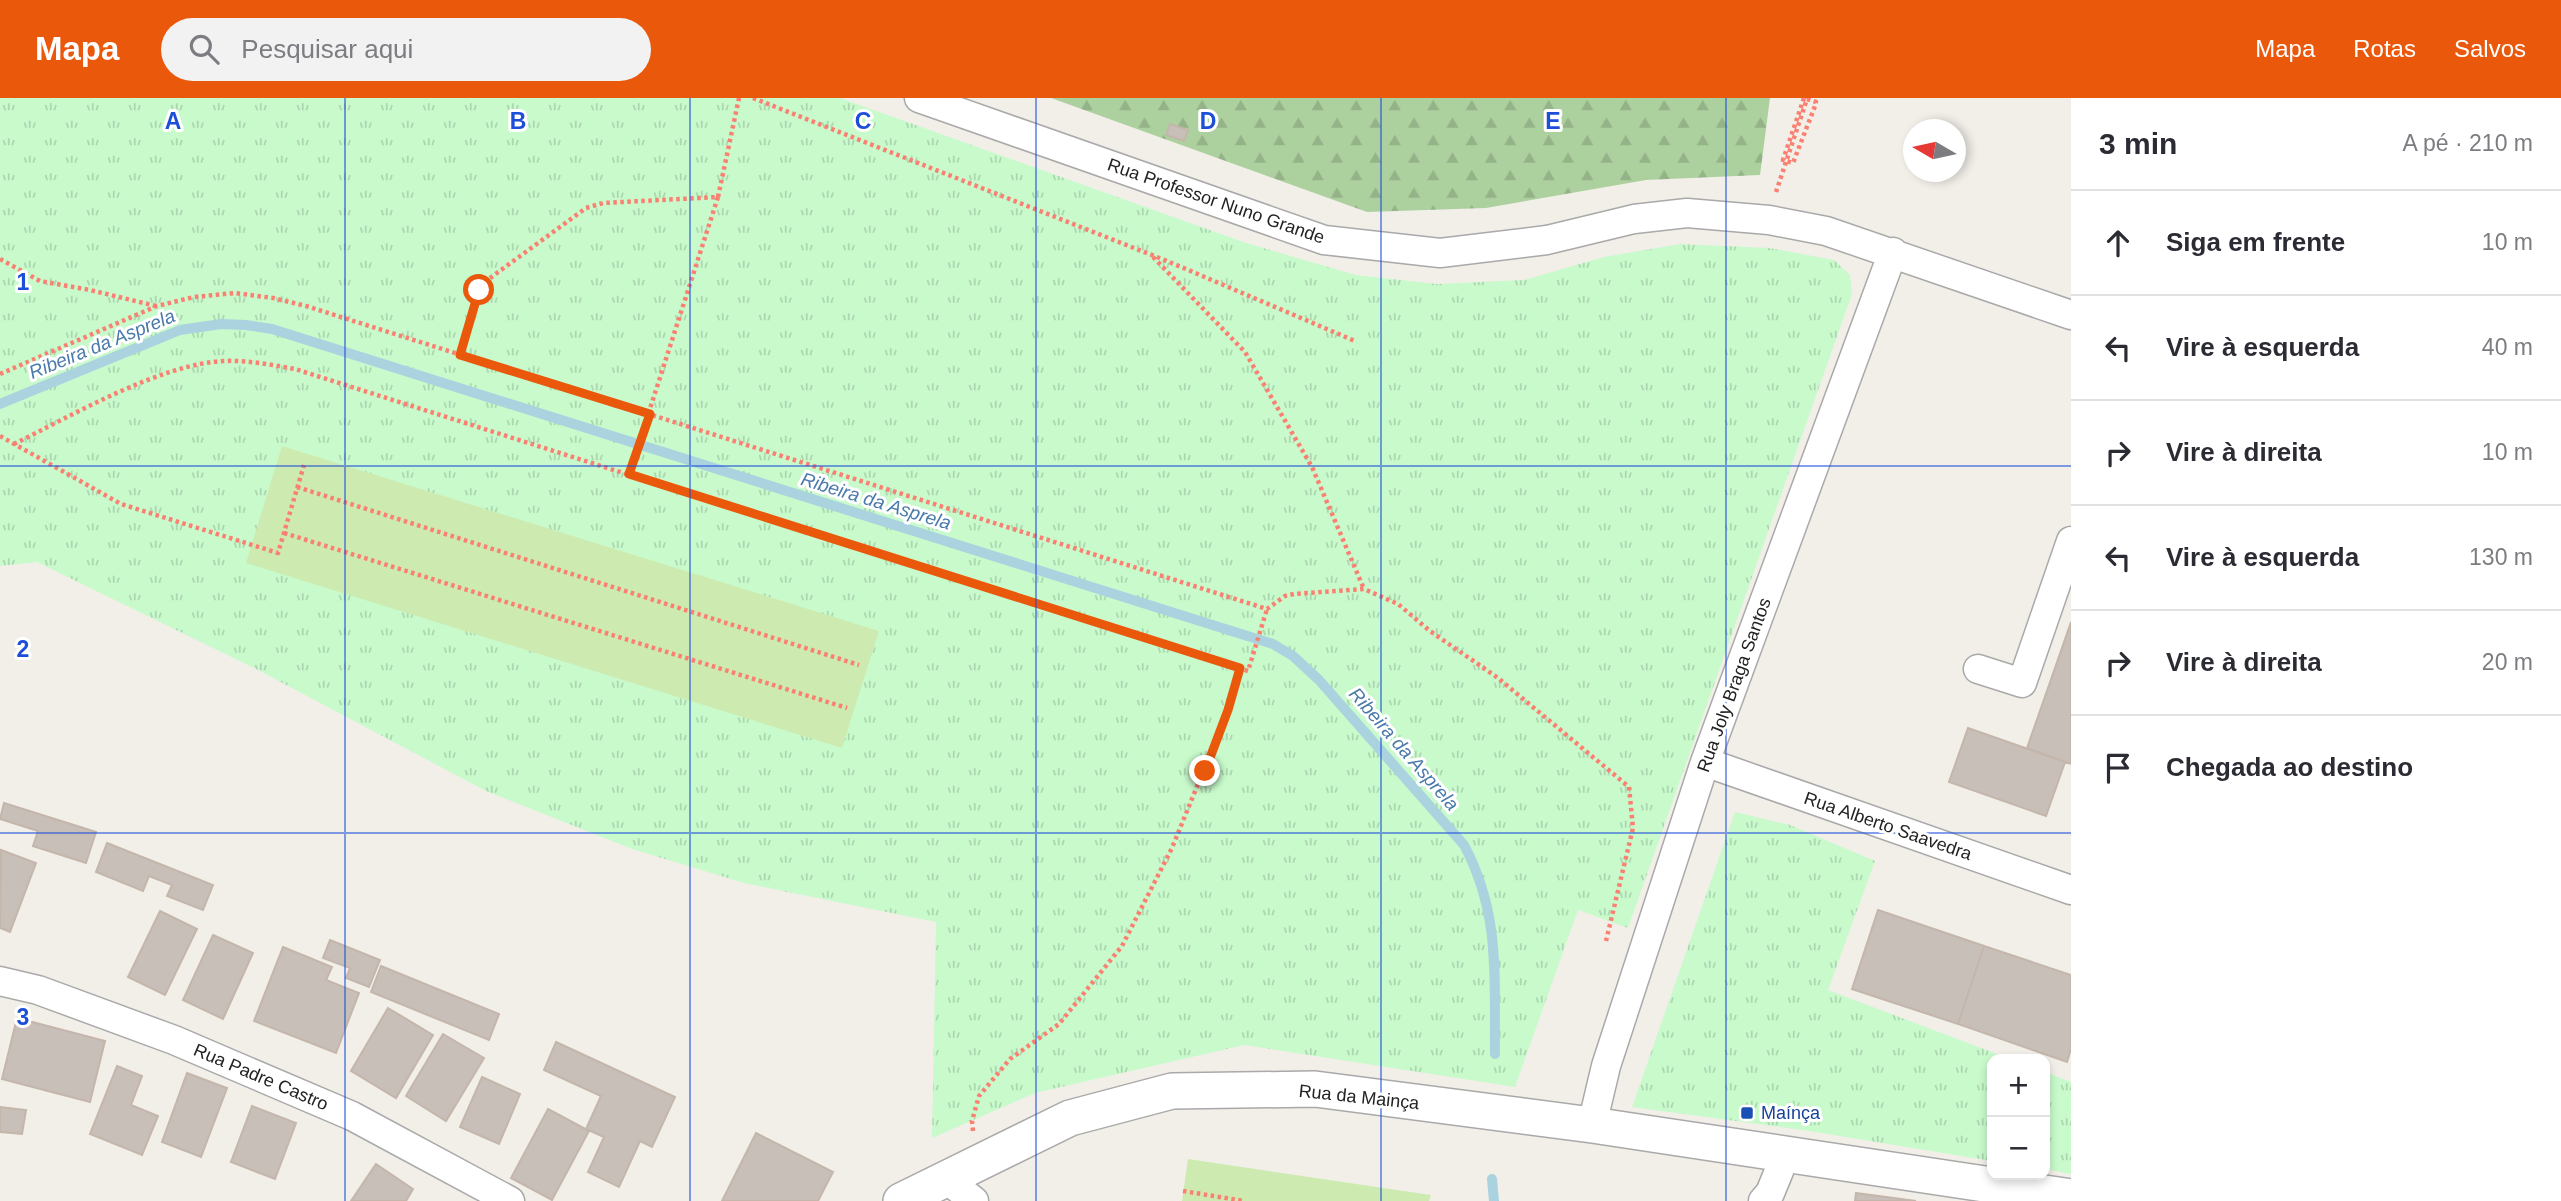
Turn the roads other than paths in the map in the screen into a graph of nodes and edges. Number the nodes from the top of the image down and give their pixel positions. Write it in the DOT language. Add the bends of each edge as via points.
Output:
graph roads {
  1 [pos="919,98"];
  2 [pos="1893,252"];
  3 [pos="2071,315"];
  4 [pos="2071,541"];
  5 [pos="1978,669"];
  6 [pos="1705,762"];
  7 [pos="2071,890"];
  8 [pos="0,981"];
  9 [pos="1592,1125"];
  10 [pos="1786,1154"];
  11 [pos="945,1178"];
  12 [pos="2071,1198"];
  13 [pos="510,1201"];
  14 [pos="901,1201"];
  15 [pos="974,1201"];
  16 [pos="1763,1201"];
  1 -- 2 [label="street, Rua Professor Nuno Grande" via="1324,240 1440,253 1548,240 1634,219 1687,213 1826,230"];
  2 -- 3 [label="street, Rua Professor Nuno Grande"];
  2 -- 6 [label="street, Rua Joly Braga Santos"];
  4 -- 5 [label="street" via="2022,683"];
  6 -- 7 [label="street, Rua Alberto Saavedra"];
  6 -- 9 [label="street, Rua Joly Braga Santos" via="1606,1066"];
  8 -- 13 [label="street, Rua Padre Castro" via="38,990 174,1040 352,1116"];
  9 -- 10 [label="street, Rua da Mainça"];
  9 -- 11 [label="street, Rua da Mainça" via="1315,1089 1172,1091 1070,1118"];
  10 -- 12 [label="street, Rua da Mainça"];
  10 -- 16 [label="street"];
  11 -- 14 [label="street, Rua da Mainça"];
  11 -- 15 [label="street"];
}
